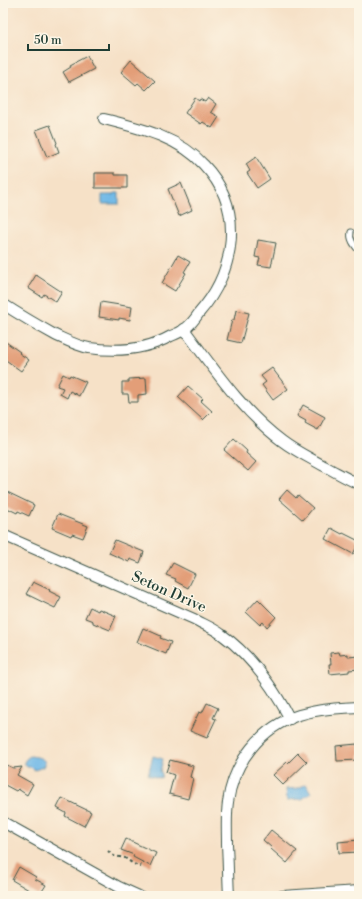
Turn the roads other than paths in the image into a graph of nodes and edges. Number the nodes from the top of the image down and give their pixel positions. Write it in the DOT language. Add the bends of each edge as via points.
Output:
graph roads {
  1 [pos="104,119"];
  2 [pos="351,232"];
  3 [pos="359,250"];
  4 [pos="3,304"];
  5 [pos="184,329"];
  6 [pos="359,484"];
  7 [pos="3,535"];
  8 [pos="359,707"];
  9 [pos="290,719"];
  10 [pos="3,822"];
  11 [pos="359,891"];
  12 [pos="328,894"];
  13 [pos="139,896"];
  14 [pos="229,896"];
  15 [pos="282,896"];
  1 -- 5 [label="street" via="159,136 183,147 205,165 224,195 231,230 227,262 211,299"];
  2 -- 3 [label="lane" via="352,242"];
  4 -- 5 [label="street" via="67,341 87,348 140,348"];
  5 -- 6 [label="street" via="229,389 262,425 303,455"];
  7 -- 9 [label="street, Seton Drive" via="194,619 220,634 239,649 261,674"];
  8 -- 9 [label="street" via="315,711"];
  9 -- 14 [label="street" via="255,744 237,771 228,800 226,817"];
  10 -- 13 [label="street"];
  11 -- 12 [label="street"];
  12 -- 15 [label="street"];
}
